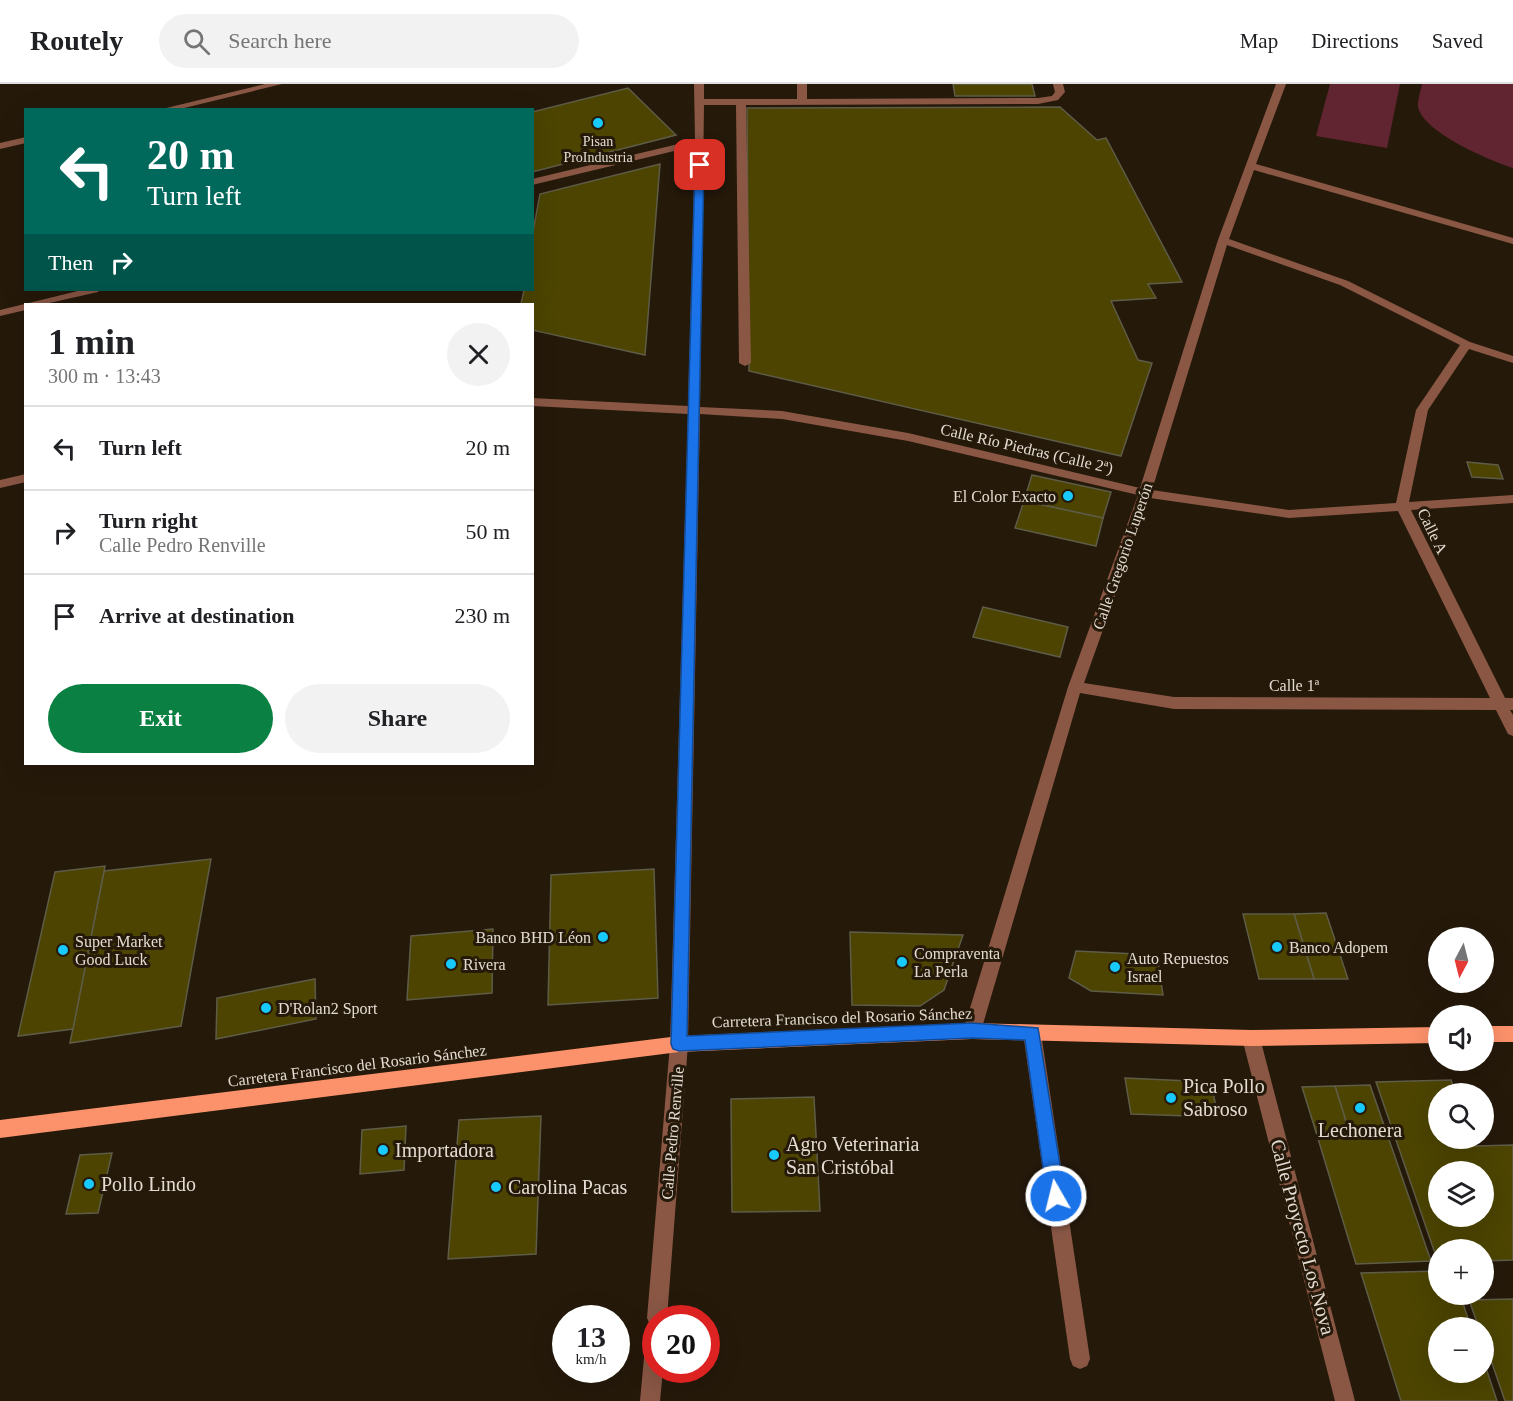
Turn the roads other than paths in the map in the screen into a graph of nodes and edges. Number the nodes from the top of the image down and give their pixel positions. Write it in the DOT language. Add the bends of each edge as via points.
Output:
graph roads {
  1 [pos="277,84"];
  2 [pos="699,84"];
  3 [pos="802,84"];
  4 [pos="1058,84"];
  5 [pos="1281,84"];
  6 [pos="741,101"];
  7 [pos="802,101"];
  8 [pos="699,102"];
  9 [pos="171,108"];
  10 [pos="24,140"];
  11 [pos="700,142"];
  12 [pos="0,146"];
  13 [pos="1251,166"];
  14 [pos="534,182"];
  15 [pos="1223,240"];
  16 [pos="1513,241"];
  17 [pos="90,291"];
  18 [pos="37,303"];
  19 [pos="24,307"];
  20 [pos="0,313"];
  21 [pos="1466,344"];
  22 [pos="1513,360"];
  23 [pos="745,363"];
  24 [pos="534,402"];
  25 [pos="693,410"];
  26 [pos="24,478"];
  27 [pos="0,484"];
  28 [pos="1145,493"];
  29 [pos="1513,499"];
  30 [pos="1402,505"];
  31 [pos="1075,687"];
  32 [pos="1507,704"];
  33 [pos="1513,730"];
  34 [pos="972,1031"];
  35 [pos="1032,1033"];
  36 [pos="1494,1034"];
  37 [pos="1513,1034"];
  38 [pos="1428,1035"];
  39 [pos="1251,1038"];
  40 [pos="679,1044"];
  41 [pos="0,1129"];
  42 [pos="658,1305"];
  43 [pos="1080,1359"];
  44 [pos="652,1383"];
  45 [pos="650,1401"];
  46 [pos="1346,1401"];
  1 -- 9 [label="street"];
  2 -- 8 [label="street, Calle Pedro Renville"];
  3 -- 7 [label="street"];
  4 -- 7 [label="street" via="1060,92 1055,98 1038,101"];
  5 -- 13 [label="street, Calle Gregorio Luperón"];
  6 -- 7 [label="street"];
  6 -- 8 [label="street"];
  6 -- 23 [label="street"];
  8 -- 11 [label="street, Calle Pedro Renville"];
  10 -- 12 [label="street"];
  11 -- 14 [label="street"];
  11 -- 25 [label="street, Calle Pedro Renville"];
  13 -- 15 [label="street, Calle Gregorio Luperón"];
  13 -- 16 [label="street"];
  15 -- 21 [label="street" via="1344,283"];
  15 -- 28 [label="street, Calle Gregorio Luperón"];
  17 -- 18 [label="street"];
  19 -- 20 [label="street"];
  21 -- 22 [label="street"];
  21 -- 30 [label="street, Calle A" via="1422,410"];
  24 -- 25 [label="street, Calle Río Piedras (Calle 2ª)"];
  25 -- 28 [label="street, Calle Río Piedras (Calle 2ª)" via="782,415 908,437"];
  25 -- 40 [label="street, Calle Pedro Renville"];
  26 -- 27 [label="street"];
  28 -- 30 [label="street, Calle Río Piedras (Calle 2ª)" via="1289,514"];
  28 -- 31 [label="street, Calle Gregorio Luperón"];
  29 -- 30 [label="street, Calle Río Piedras (Calle 2ª)"];
  30 -- 32 [label="street, Calle A"];
  31 -- 32 [label="street, Calle 1ª" via="1174,703"];
  31 -- 34 [label="street, Calle Gregorio Luperón"];
  32 -- 33 [label="street, Calle A"];
  34 -- 35 [label="main road, Carretera Francisco del Rosario Sánchez"];
  34 -- 40 [label="main road, Carretera Francisco del Rosario Sánchez"];
  35 -- 39 [label="main road, Carretera Francisco del Rosario Sánchez"];
  35 -- 43 [label="street"];
  36 -- 37 [label="main road"];
  38 -- 39 [label="main road, Carretera Francisco del Rosario Sánchez"];
  39 -- 46 [label="street, Calle Proyecto Los Nova"];
  40 -- 41 [label="main road, Carretera Francisco del Rosario Sánchez"];
  40 -- 42 [label="street, Calle Pedro Renville"];
  44 -- 45 [label="street"];
}
